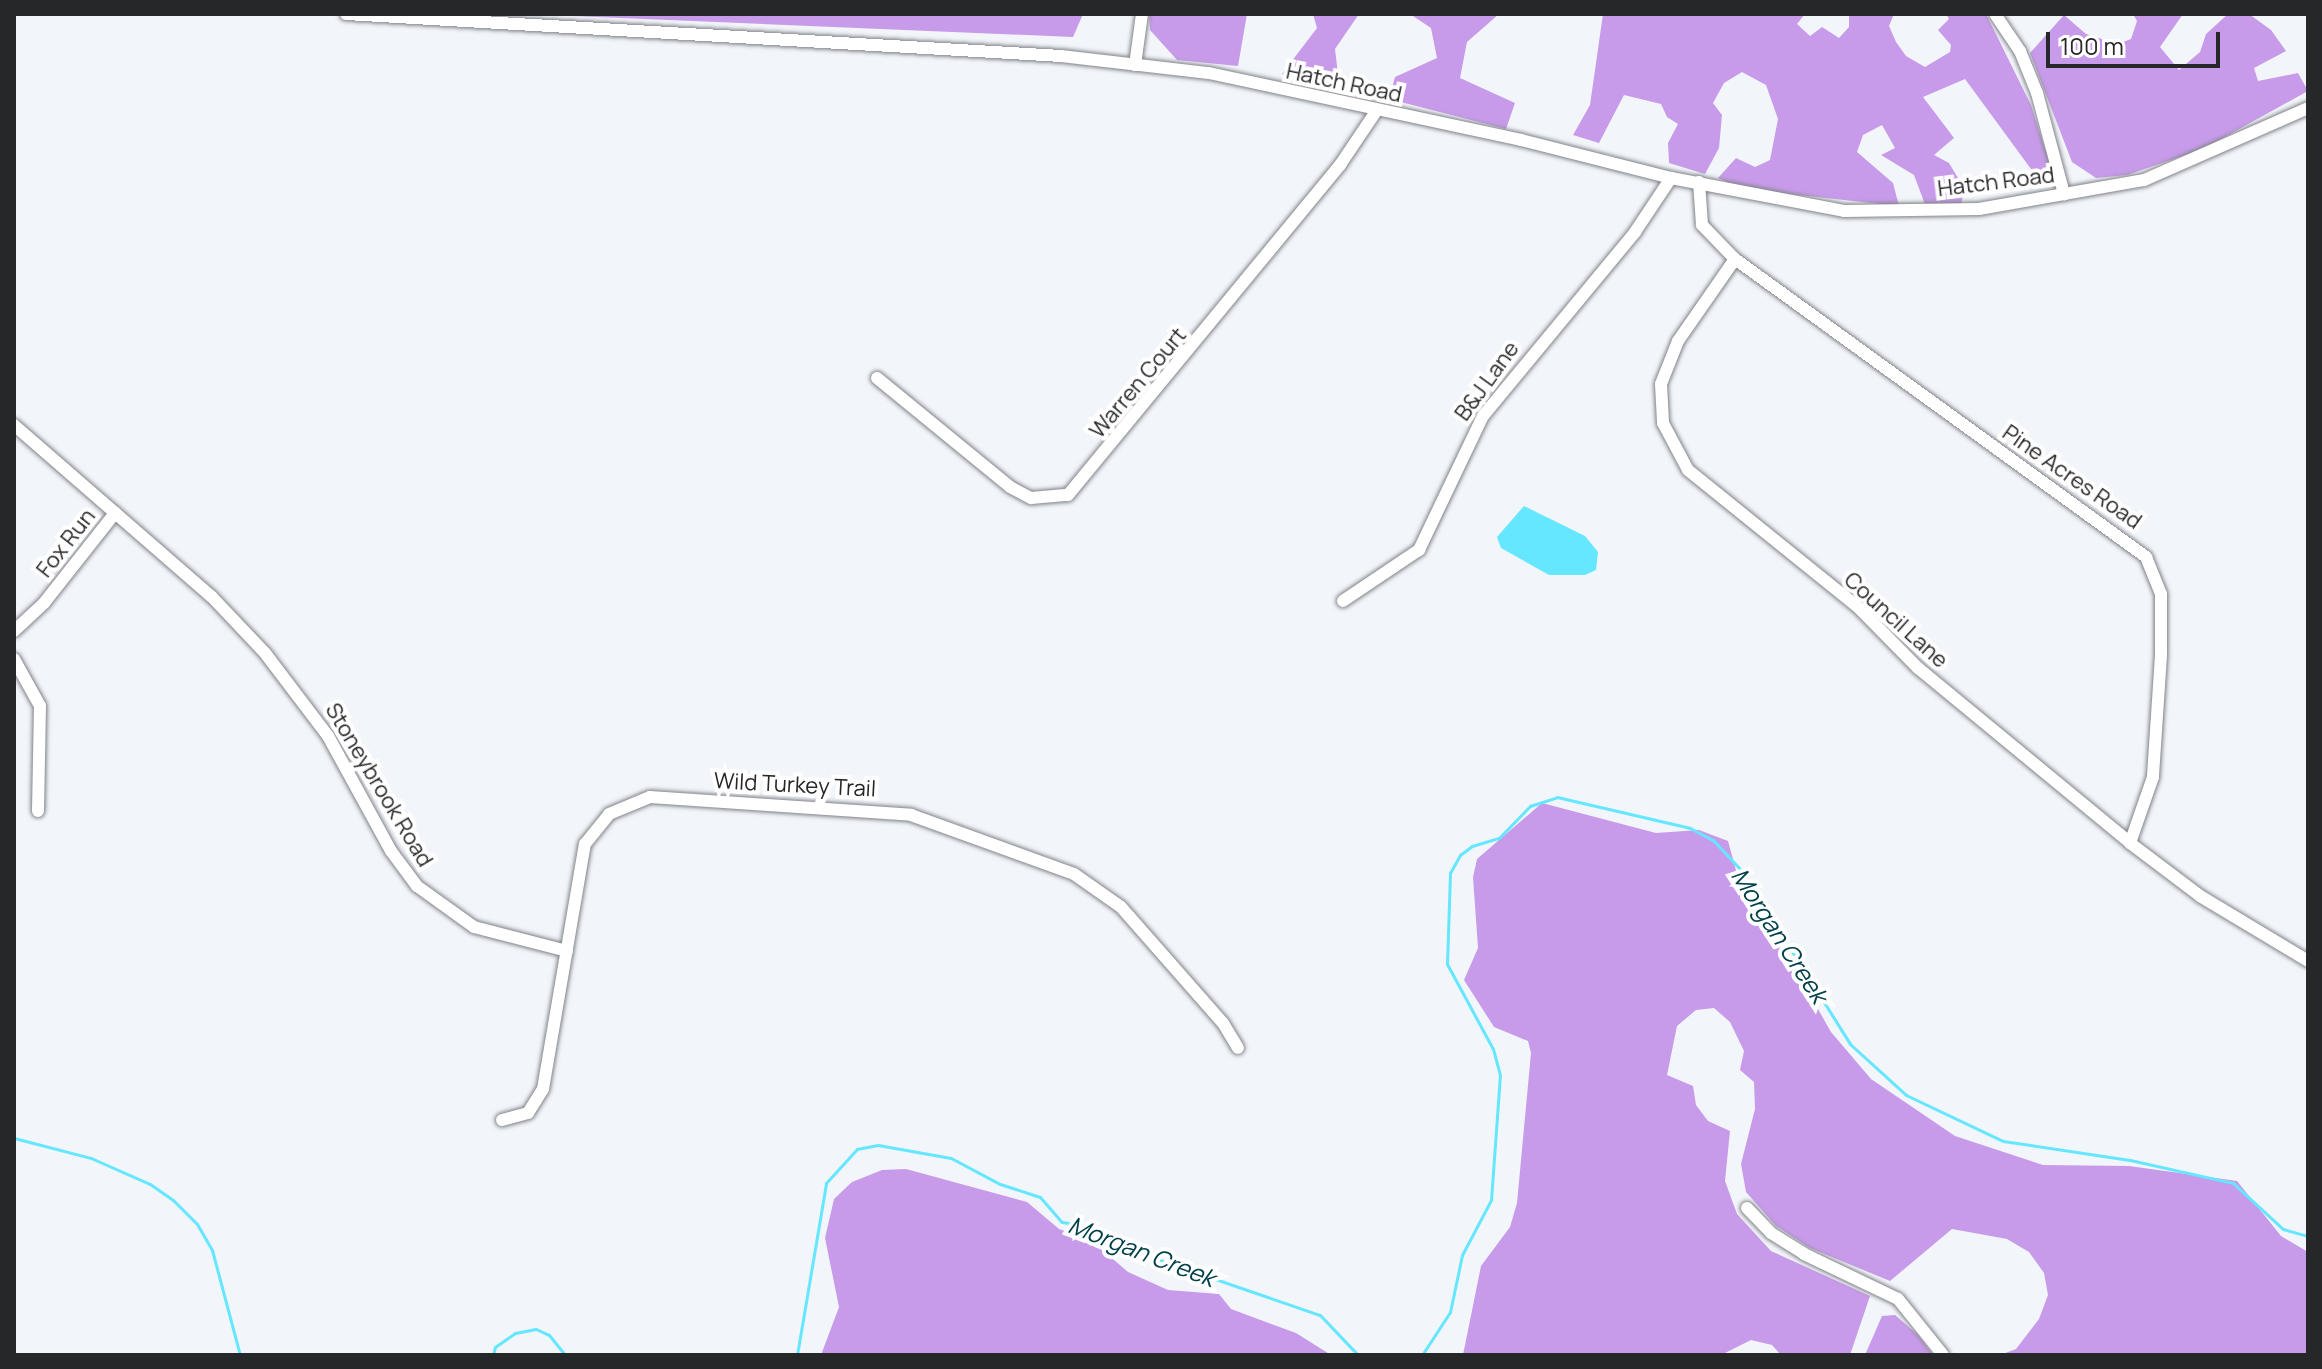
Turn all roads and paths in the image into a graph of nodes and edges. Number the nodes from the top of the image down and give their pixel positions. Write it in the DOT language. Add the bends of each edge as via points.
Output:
graph roads {
  1 [pos="346,14"];
  2 [pos="1142,14"];
  3 [pos="1995,14"];
  4 [pos="1135,65"];
  5 [pos="2308,108"];
  6 [pos="1377,110"];
  7 [pos="1671,178"];
  8 [pos="1699,182"];
  9 [pos="2064,194"];
  10 [pos="1735,259"];
  11 [pos="877,378"];
  12 [pos="14,425"];
  13 [pos="115,513"];
  14 [pos="1343,601"];
  15 [pos="14,631"];
  16 [pos="14,659"];
  17 [pos="38,811"];
  18 [pos="2130,843"];
  19 [pos="567,951"];
  20 [pos="2308,961"];
  21 [pos="1238,1048"];
  22 [pos="502,1120"];
  23 [pos="1747,1208"];
  24 [pos="1943,1355"];
  1 -- 4 [label="street, Hatch Road" via="1061,56"];
  2 -- 4 [label="street"];
  3 -- 9 [label="street" via="2020,51 2037,93"];
  4 -- 6 [label="street, Hatch Road" via="1209,73"];
  5 -- 9 [label="street, Hatch Road" via="2188,165 2144,180"];
  6 -- 7 [label="street, Hatch Road"];
  6 -- 11 [label="street, Warren Court" via="1340,165 1068,495 1031,498 1010,487"];
  7 -- 8 [label="street, Hatch Road"];
  7 -- 14 [label="street, B&J Lane" via="1635,232 1483,416 1419,550"];
  8 -- 9 [label="street, Hatch Road" via="1844,211 1979,209"];
  8 -- 10 [label="street" via="1702,225"];
  10 -- 18 [label="street, Pine Acres Road" via="2146,557 2161,594 2161,655 2153,777"];
  10 -- 18 [label="street, Council Lane" via="1664,371 1659,404 1676,452 1728,506 1859,608 1918,668"];
  12 -- 13 [label="street, Stoneybrook Road"];
  13 -- 15 [label="street, Fox Run" via="44,603"];
  13 -- 19 [label="street, Stoneybrook Road" via="212,597 292,685 417,886 474,927"];
  16 -- 17 [label="street" via="29,678 41,714"];
  18 -- 20 [label="street, Council Lane" via="2200,896"];
  19 -- 21 [label="street, Wild Turkey Trail" via="585,844 600,822 623,805 669,798 893,812 932,820 1092,884 1121,907"];
  19 -- 22 [label="street, Wild Turkey Trail" via="543,1089 528,1113"];
  23 -- 24 [label="street" via="1771,1233 1804,1254 1898,1299"];
}
